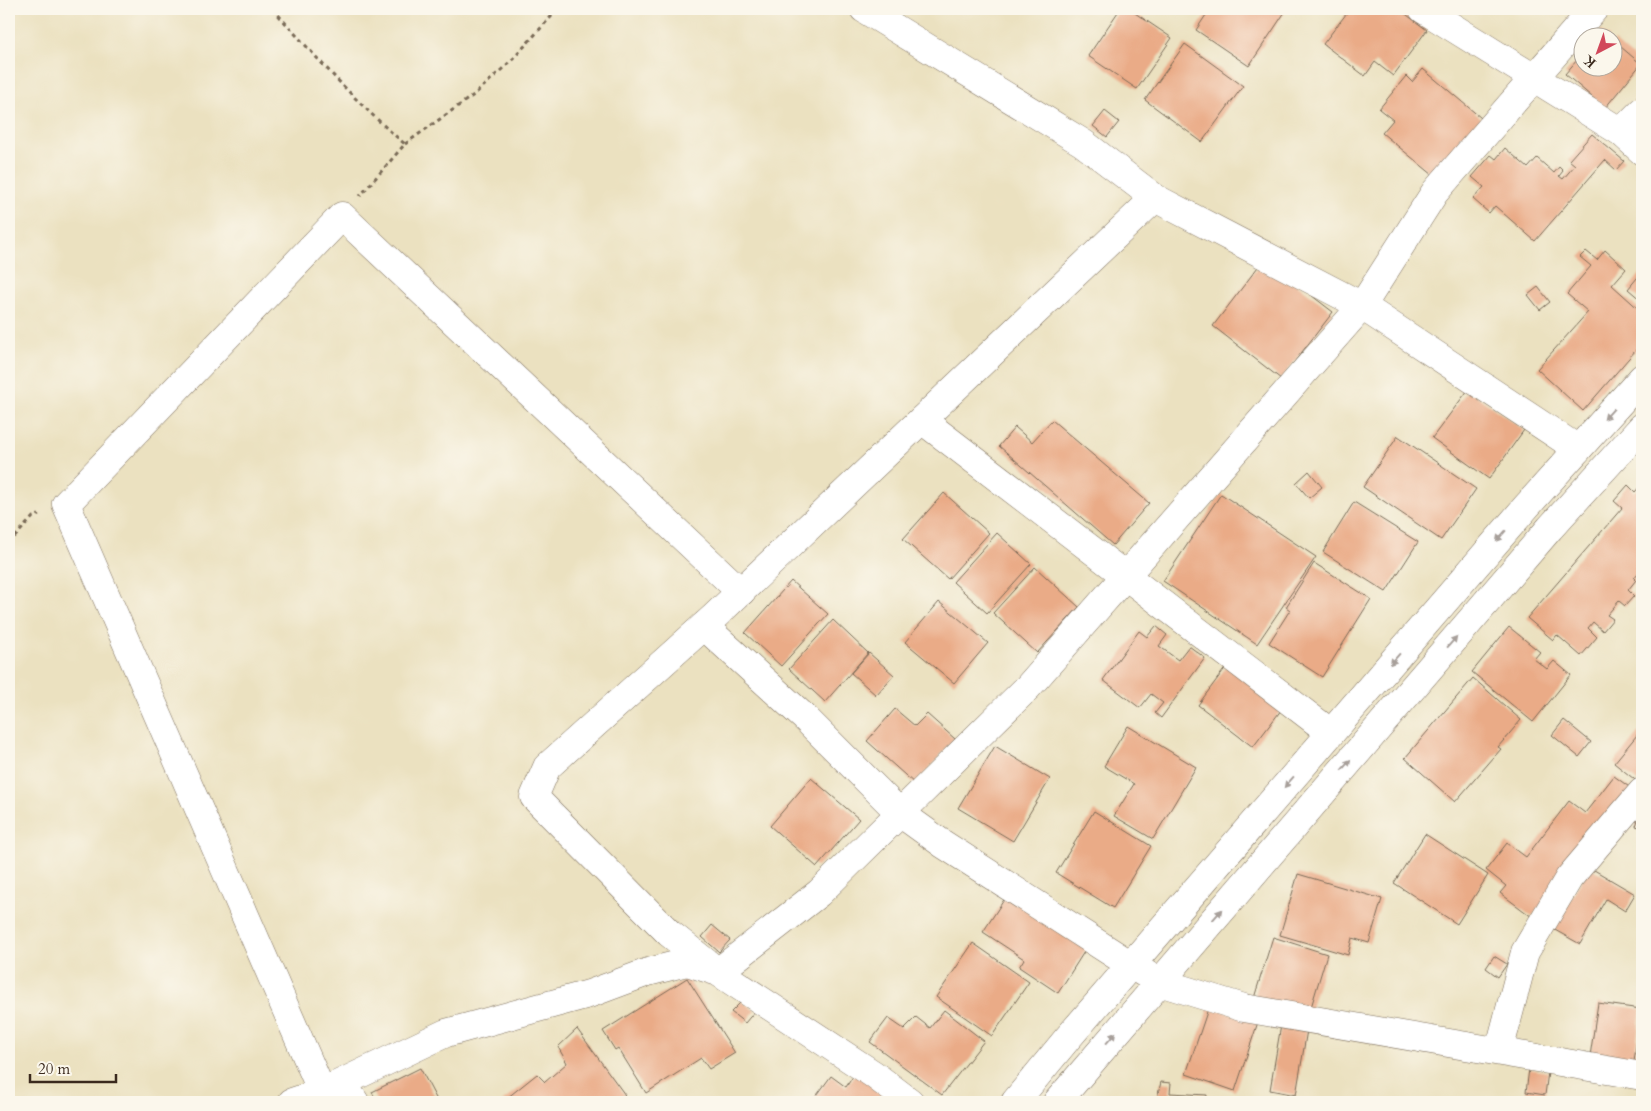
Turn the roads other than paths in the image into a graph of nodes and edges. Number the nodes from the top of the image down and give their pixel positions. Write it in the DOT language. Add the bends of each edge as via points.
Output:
graph roads {
  1 [pos="864,9"];
  2 [pos="1423,9"];
  3 [pos="1594,9"];
  4 [pos="1534,78"];
  5 [pos="1642,111"];
  6 [pos="1621,132"];
  7 [pos="1642,152"];
  8 [pos="1155,198"];
  9 [pos="1362,306"];
  10 [pos="1642,378"];
  11 [pos="922,420"];
  12 [pos="1642,427"];
  13 [pos="1578,449"];
  14 [pos="1125,576"];
  15 [pos="741,592"];
  16 [pos="704,626"];
  17 [pos="1331,733"];
  18 [pos="1642,792"];
  19 [pos="900,813"];
  20 [pos="1131,965"];
  21 [pos="718,972"];
  22 [pos="1160,982"];
  23 [pos="1499,1051"];
  24 [pos="1092,1060"];
  25 [pos="1642,1076"];
  26 [pos="340,1092"];
  27 [pos="292,1102"];
  28 [pos="910,1102"];
  29 [pos="1015,1102"];
  30 [pos="1057,1102"];
  31 [pos="1068,1102"];
  1 -- 8 [label="street" via="1083,143"];
  2 -- 4 [label="street"];
  3 -- 4 [label="street"];
  4 -- 6 [label="street"];
  4 -- 9 [label="street" via="1435,192"];
  5 -- 6 [label="street"];
  6 -- 7 [label="street"];
  8 -- 9 [label="street"];
  8 -- 11 [label="street"];
  9 -- 13 [label="street"];
  9 -- 14 [label="street"];
  10 -- 13 [label="street, one-way"];
  11 -- 14 [label="street"];
  11 -- 15 [label="street"];
  22 -- 12 [label="street, one-way" via="1550,528"];
  13 -- 17 [label="street, one-way"];
  14 -- 17 [label="street"];
  14 -- 19 [label="street" via="1028,687"];
  15 -- 16 [label="street"];
  15 -- 26 [label="street" via="342,216 66,504"];
  16 -- 19 [label="street" via="805,718"];
  16 -- 21 [label="street" via="547,767 534,797 669,933"];
  17 -- 20 [label="street, one-way"];
  18 -- 23 [label="street" via="1569,878 1525,952"];
  19 -- 20 [label="street"];
  19 -- 21 [label="street" via="819,893"];
  20 -- 22 [label="street"];
  20 -- 29 [label="street"];
  21 -- 26 [label="street" via="687,962 648,972 589,994 446,1033"];
  21 -- 28 [label="street"];
  22 -- 23 [label="street" via="1244,1008"];
  24 -- 22 [label="street, one-way"];
  23 -- 25 [label="street"];
  24 -- 30 [label="street"];
  24 -- 31 [label="street"];
  26 -- 27 [label="street"];
}
